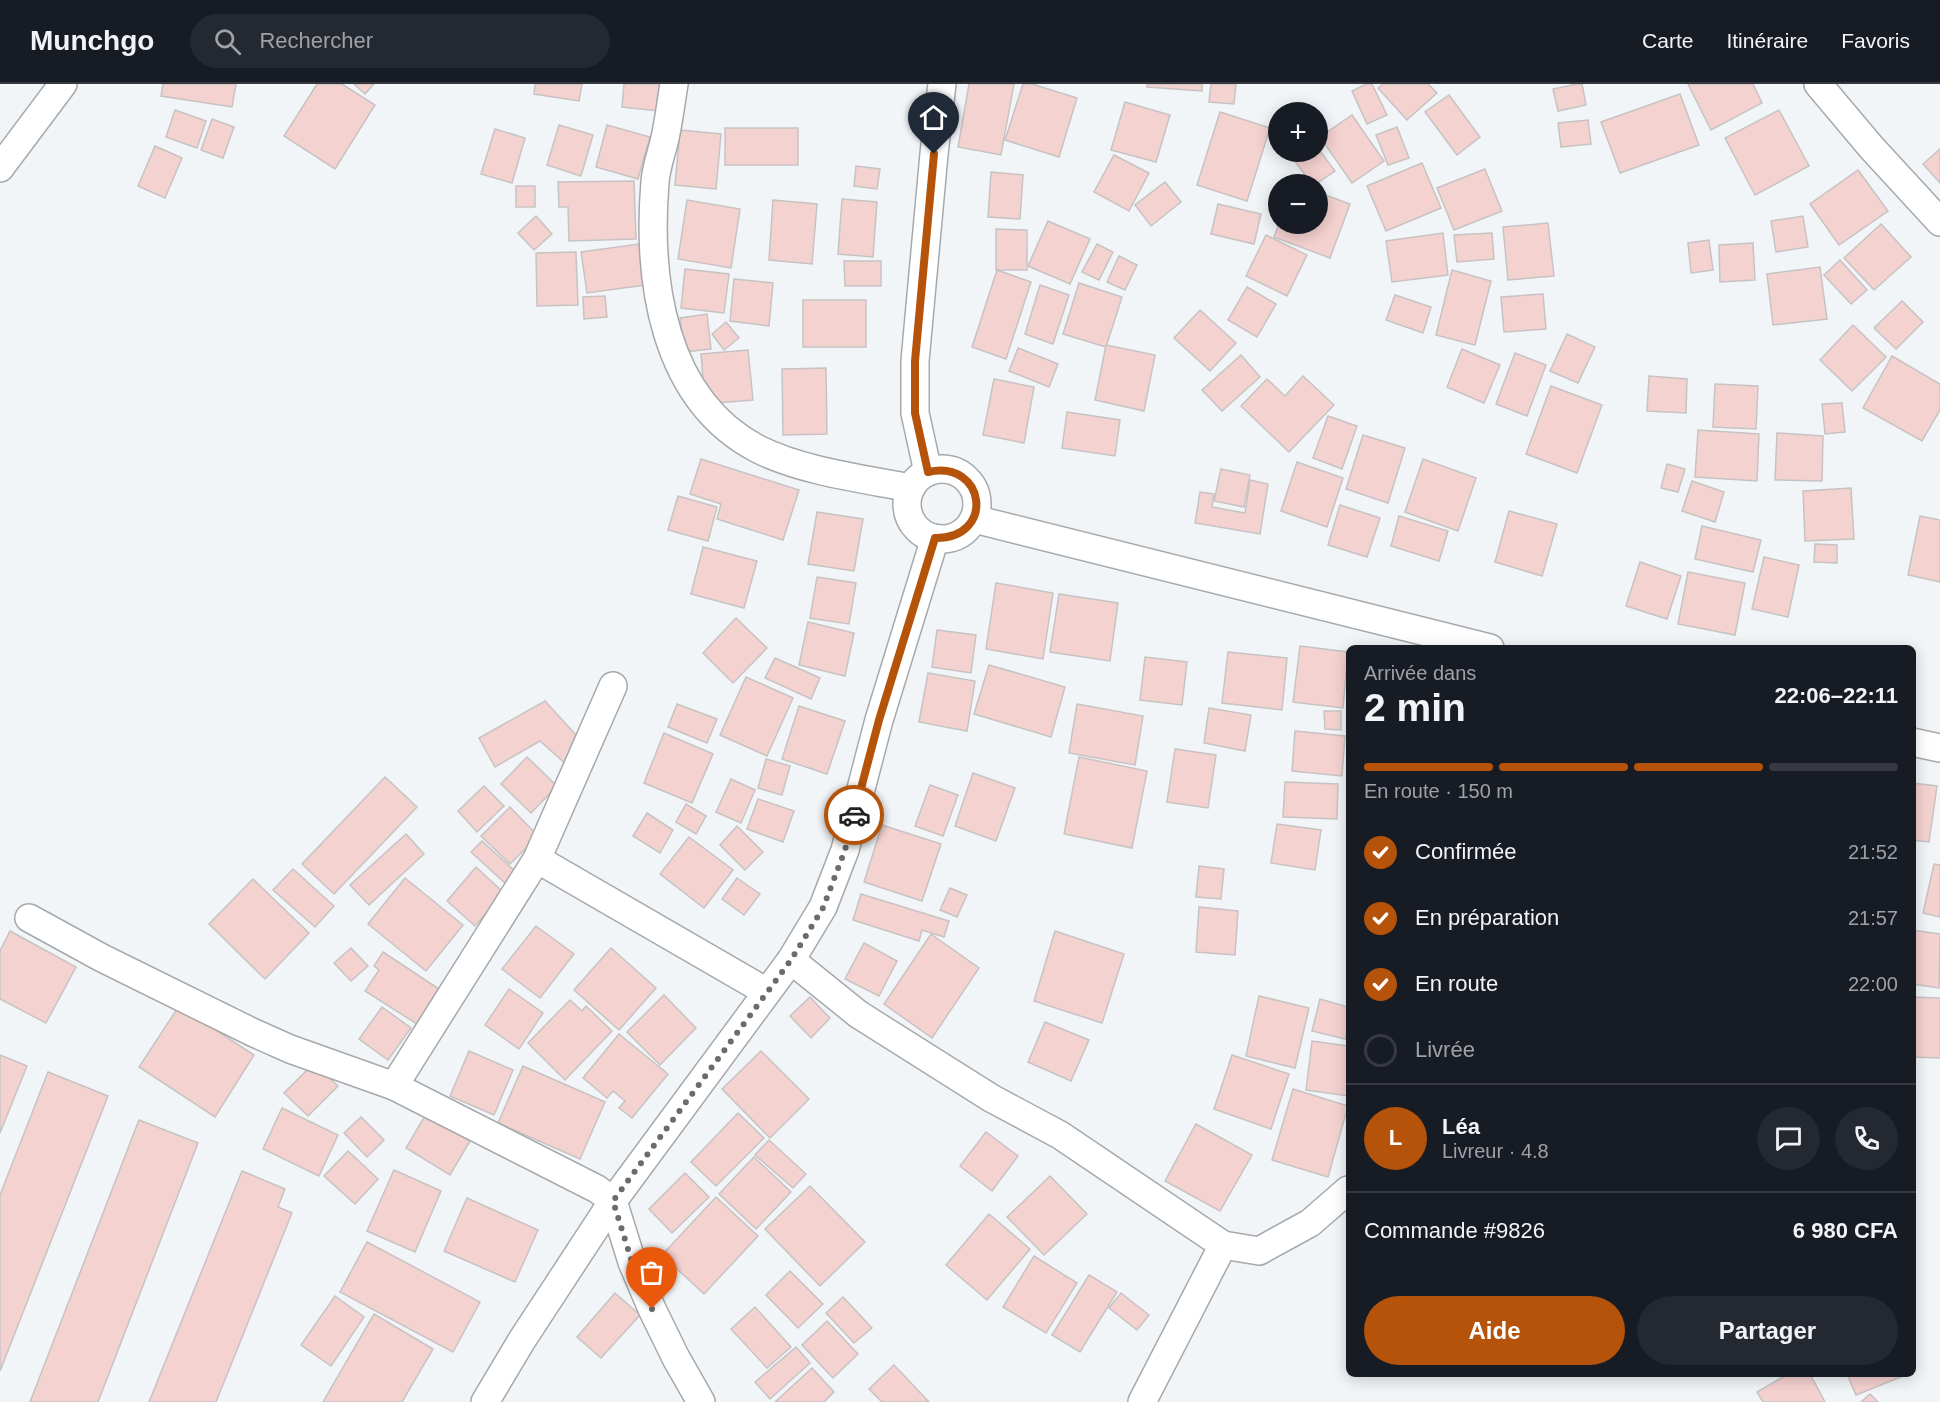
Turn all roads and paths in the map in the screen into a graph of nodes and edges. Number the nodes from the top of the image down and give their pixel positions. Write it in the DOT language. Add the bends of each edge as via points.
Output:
graph roads {
  1 [pos="63,84"];
  2 [pos="674,84"];
  3 [pos="942,84"];
  4 [pos="1818,84"];
  5 [pos="0,168"];
  6 [pos="1940,222"];
  7 [pos="920,480"];
  8 [pos="974,519"];
  9 [pos="935,538"];
  10 [pos="1478,645"];
  11 [pos="613,686"];
  12 [pos="1916,743"];
  13 [pos="1940,748"];
  14 [pos="537,859"];
  15 [pos="29,918"];
  16 [pos="791,960"];
  17 [pos="767,992"];
  18 [pos="394,1086"];
  19 [pos="1346,1192"];
  20 [pos="613,1201"];
  21 [pos="1223,1245"];
  22 [pos="485,1402"];
  23 [pos="701,1402"];
  24 [pos="1142,1402"];
  1 -- 5 [label="street"];
  2 -- 7 [label="street" via="655,180 655,270 672,352 690,388 717,422 757,449 817,468"];
  3 -- 7 [label="street" via="915,361"];
  4 -- 6 [label="street"];
  7 -- 8 [label="street" via="940,470 963,476 976,495"];
  7 -- 9 [label="street" via="908,498 910,519 916,528"];
  8 -- 9 [label="street" via="958,535"];
  8 -- 10 [label="street"];
  9 -- 16 [label="street" via="879,720 845,850 823,908"];
  11 -- 14 [label="street"];
  12 -- 13 [label="street"];
  14 -- 17 [label="street"];
  14 -- 18 [label="street"];
  15 -- 18 [label="street" via="252,1032"];
  16 -- 17 [label="street"];
  16 -- 21 [label="street" via="858,1014 992,1098 1060,1135"];
  17 -- 20 [label="street"];
  18 -- 20 [label="street" via="597,1189"];
  19 -- 21 [label="street" via="1310,1222 1259,1251"];
  20 -- 22 [label="street"];
  20 -- 23 [label="street" via="648,1300"];
  21 -- 24 [label="street"];
}
